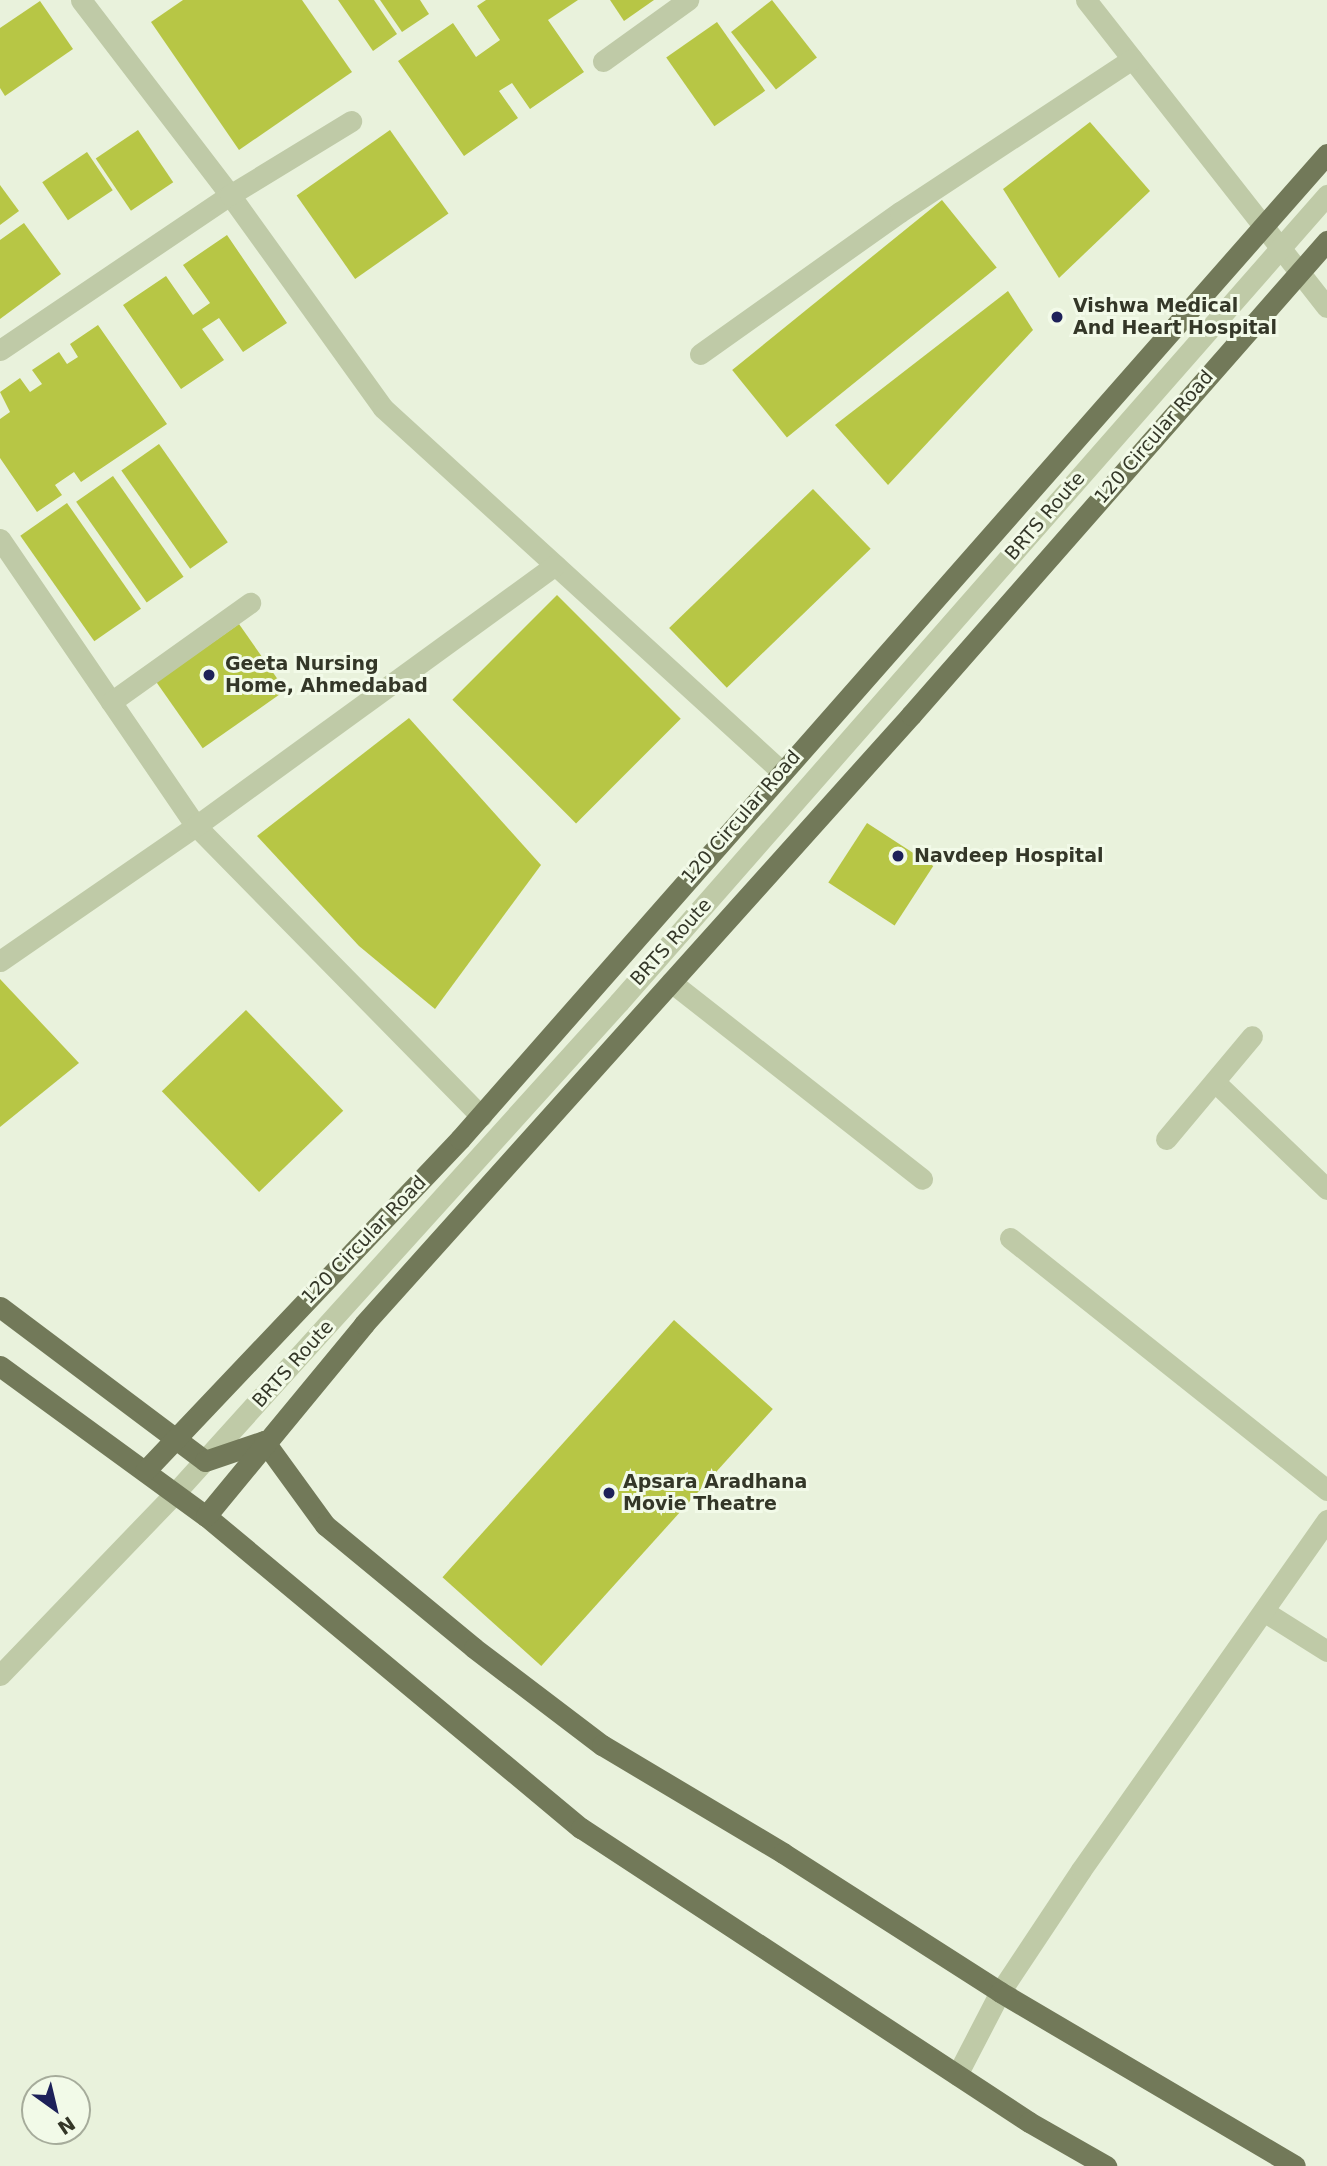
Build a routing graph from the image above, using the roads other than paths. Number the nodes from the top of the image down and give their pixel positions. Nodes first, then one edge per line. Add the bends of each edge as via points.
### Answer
1 (81, 0) edge
2 (688, 0) edge
3 (1086, 0) edge
4 (1132, 60) junction
5 (603, 61) dead end
6 (351, 121) dead end
7 (1327, 155) edge
8 (230, 195) junction
9 (1327, 195) edge
10 (1260, 225) junction
11 (1327, 241) edge
12 (1278, 248) junction
13 (1296, 274) junction
14 (1327, 307) edge
15 (0, 350) edge
16 (700, 354) dead end
17 (0, 539) edge
18 (555, 565) junction
19 (250, 603) dead end
20 (111, 702) junction
21 (781, 771) junction
22 (195, 827) junction
23 (0, 961) edge
24 (671, 982) junction
25 (1252, 1036) dead end
26 (1215, 1082) junction
27 (481, 1116) junction
28 (1166, 1139) dead end
29 (922, 1180) dead end
30 (1327, 1189) edge
31 (1010, 1238) dead end
32 (0, 1307) edge
33 (0, 1366) edge
34 (173, 1438) junction
35 (264, 1441) junction
36 (205, 1461) junction
37 (145, 1471) junction
38 (1327, 1490) edge
39 (175, 1493) junction
40 (206, 1516) junction
41 (1327, 1520) edge
42 (1265, 1612) junction
43 (1327, 1651) edge
44 (0, 1675) edge
45 (1000, 1992) junction
46 (957, 2074) junction
47 (1106, 2166) edge
48 (1295, 2166) edge

1 - 8 street
2 - 5 street
3 - 4 street
4 - 10 street
4 - 16 street via 900,212
6 - 8 street
7 - 10 main road, 120 Circular Road
8 - 15 street
8 - 18 street via 383,408
9 - 12 street, BRTS Route
10 - 12 street
10 - 21 main road, 120 Circular Road
11 - 13 main road, 120 Circular Road
12 - 13 street
12 - 36 street, BRTS Route via 900,685
13 - 14 street
13 - 24 main road, 120 Circular Road
17 - 20 street
18 - 21 street
18 - 22 street
19 - 20 street
20 - 22 street
21 - 27 main road, 120 Circular Road
22 - 23 street
22 - 27 street
24 - 29 street
24 - 35 main road, 120 Circular Road
25 - 26 street
26 - 28 street
26 - 30 street
27 - 34 main road, 120 Circular Road
31 - 38 street
32 - 34 main road
33 - 37 main road
34 - 36 main road
34 - 37 main road, 120 Circular Road
35 - 36 main road
35 - 40 main road, 120 Circular Road
35 - 45 main road via 325,1525 474,1648 602,1745 783,1853
36 - 39 street, BRTS Route
37 - 39 main road
39 - 40 main road
39 - 44 street, BRTS Route
40 - 46 main road via 581,1828
41 - 42 street
42 - 43 street
42 - 45 street
45 - 46 street
45 - 48 main road
46 - 47 main road

